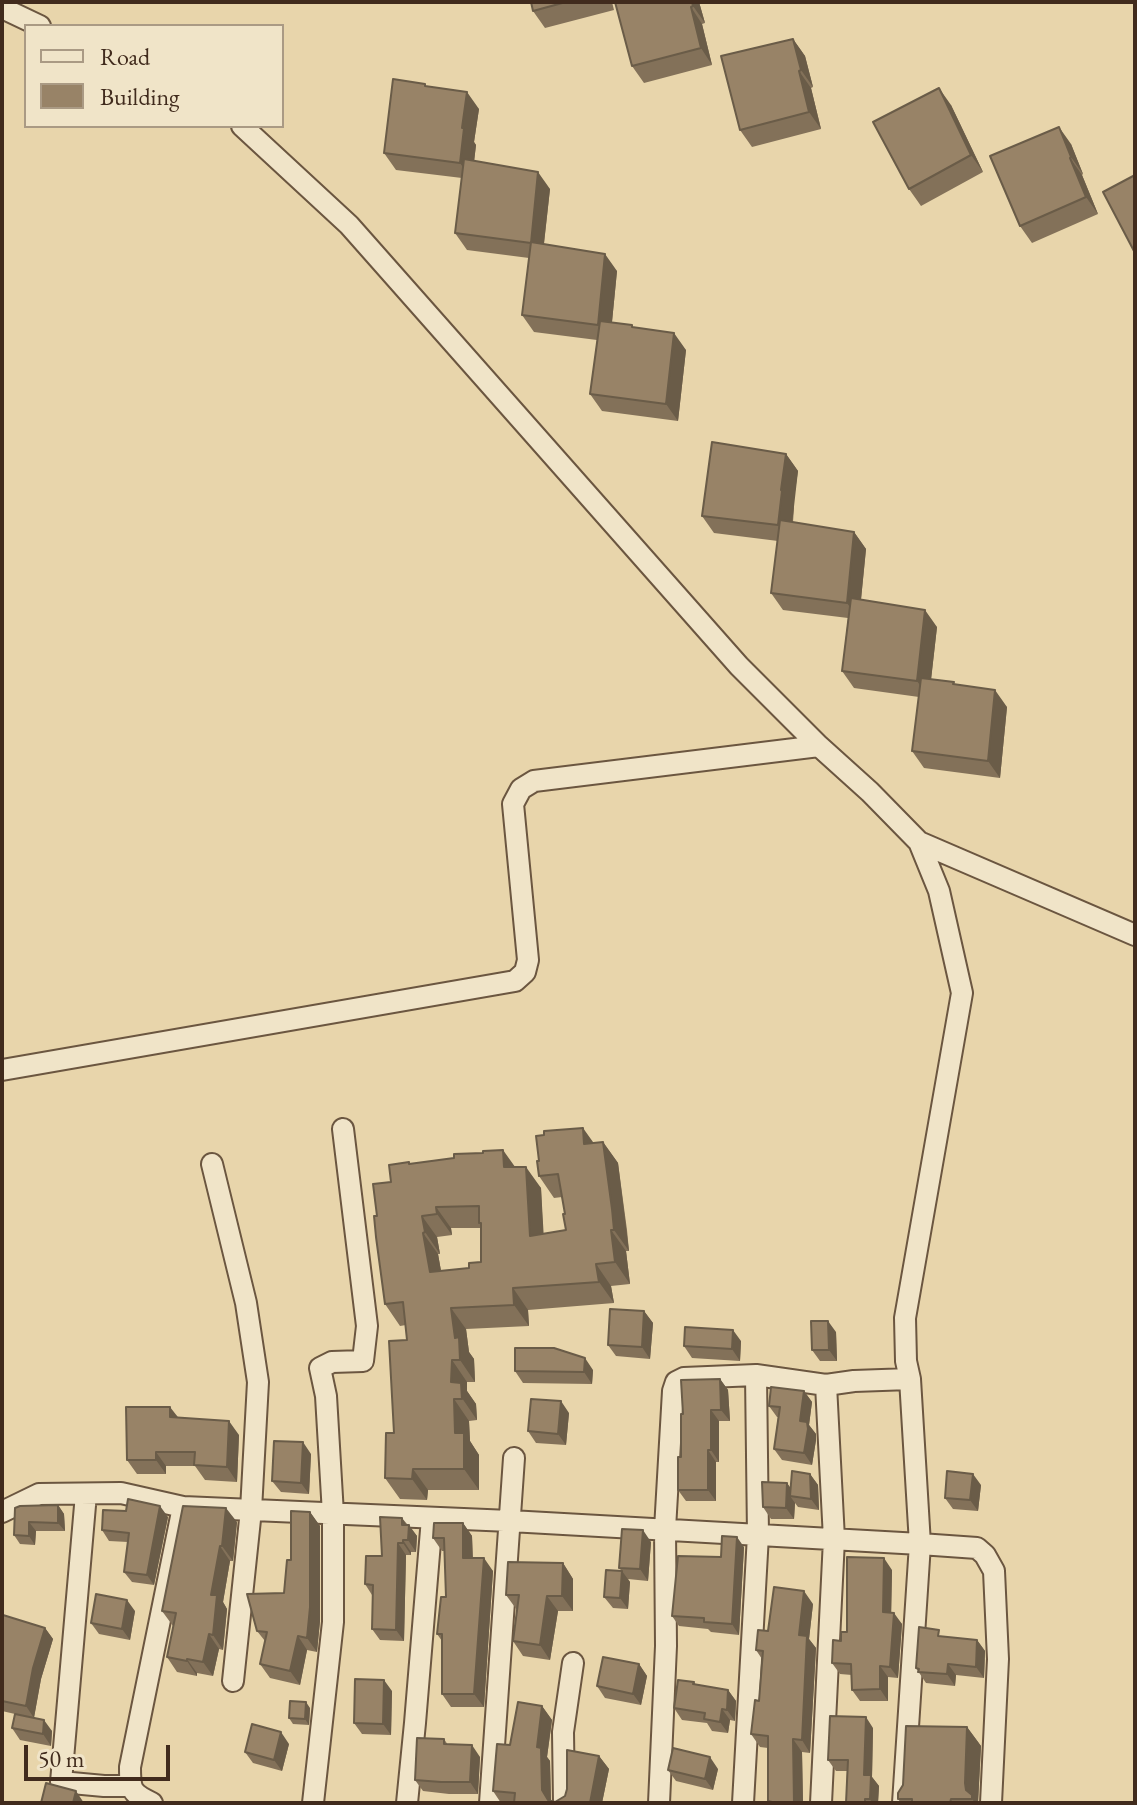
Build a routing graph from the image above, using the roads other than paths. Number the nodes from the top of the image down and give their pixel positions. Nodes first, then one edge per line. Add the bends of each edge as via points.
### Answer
1 (2, 8) edge
2 (36, 24) edge
3 (244, 128) edge
4 (819, 746) junction
5 (919, 842) junction
6 (1135, 935) edge
7 (2, 1070) edge
8 (343, 1129) dead end
9 (212, 1164) dead end
10 (756, 1375) junction
11 (910, 1379) junction
12 (826, 1385) junction
13 (514, 1458) dead end
14 (86, 1494) junction
15 (183, 1507) junction
16 (251, 1510) junction
17 (2, 1512) edge
18 (333, 1514) junction
19 (432, 1518) junction
20 (510, 1521) junction
21 (665, 1529) junction
22 (758, 1535) junction
23 (834, 1539) junction
24 (920, 1544) junction
25 (573, 1663) dead end
26 (233, 1681) dead end
27 (130, 1786) junction
28 (152, 1803) edge
29 (313, 1803) edge
30 (407, 1803) edge
31 (490, 1803) edge
32 (564, 1803) edge
33 (659, 1803) edge
34 (743, 1803) edge
35 (821, 1803) edge
36 (903, 1803) edge
37 (991, 1803) edge

1 - 2 street
3 - 4 street via 349,225 739,666
4 - 5 street
4 - 7 street via 534,781 521,789 513,804 528,960 515,981
5 - 6 street
5 - 11 street via 939,891 962,993 905,1318
8 - 18 street via 367,1326 363,1361 320,1368
9 - 16 street via 246,1303 258,1382
10 - 12 street
10 - 21 street via 676,1382
10 - 22 street
11 - 12 street
11 - 24 street
12 - 23 street
13 - 20 street
14 - 15 street via 121,1493
14 - 17 street via 39,1494
14 - 27 street via 61,1782
15 - 16 street
15 - 27 street
16 - 18 street
16 - 26 street
18 - 19 street
18 - 29 street via 333,1622
19 - 20 street
19 - 30 street
20 - 21 street
20 - 31 street
21 - 22 street
21 - 33 street
22 - 23 street
22 - 34 street
23 - 24 street
23 - 35 street
24 - 36 street
24 - 37 street via 977,1548 994,1571 998,1659
25 - 32 street via 563,1732
27 - 28 street

